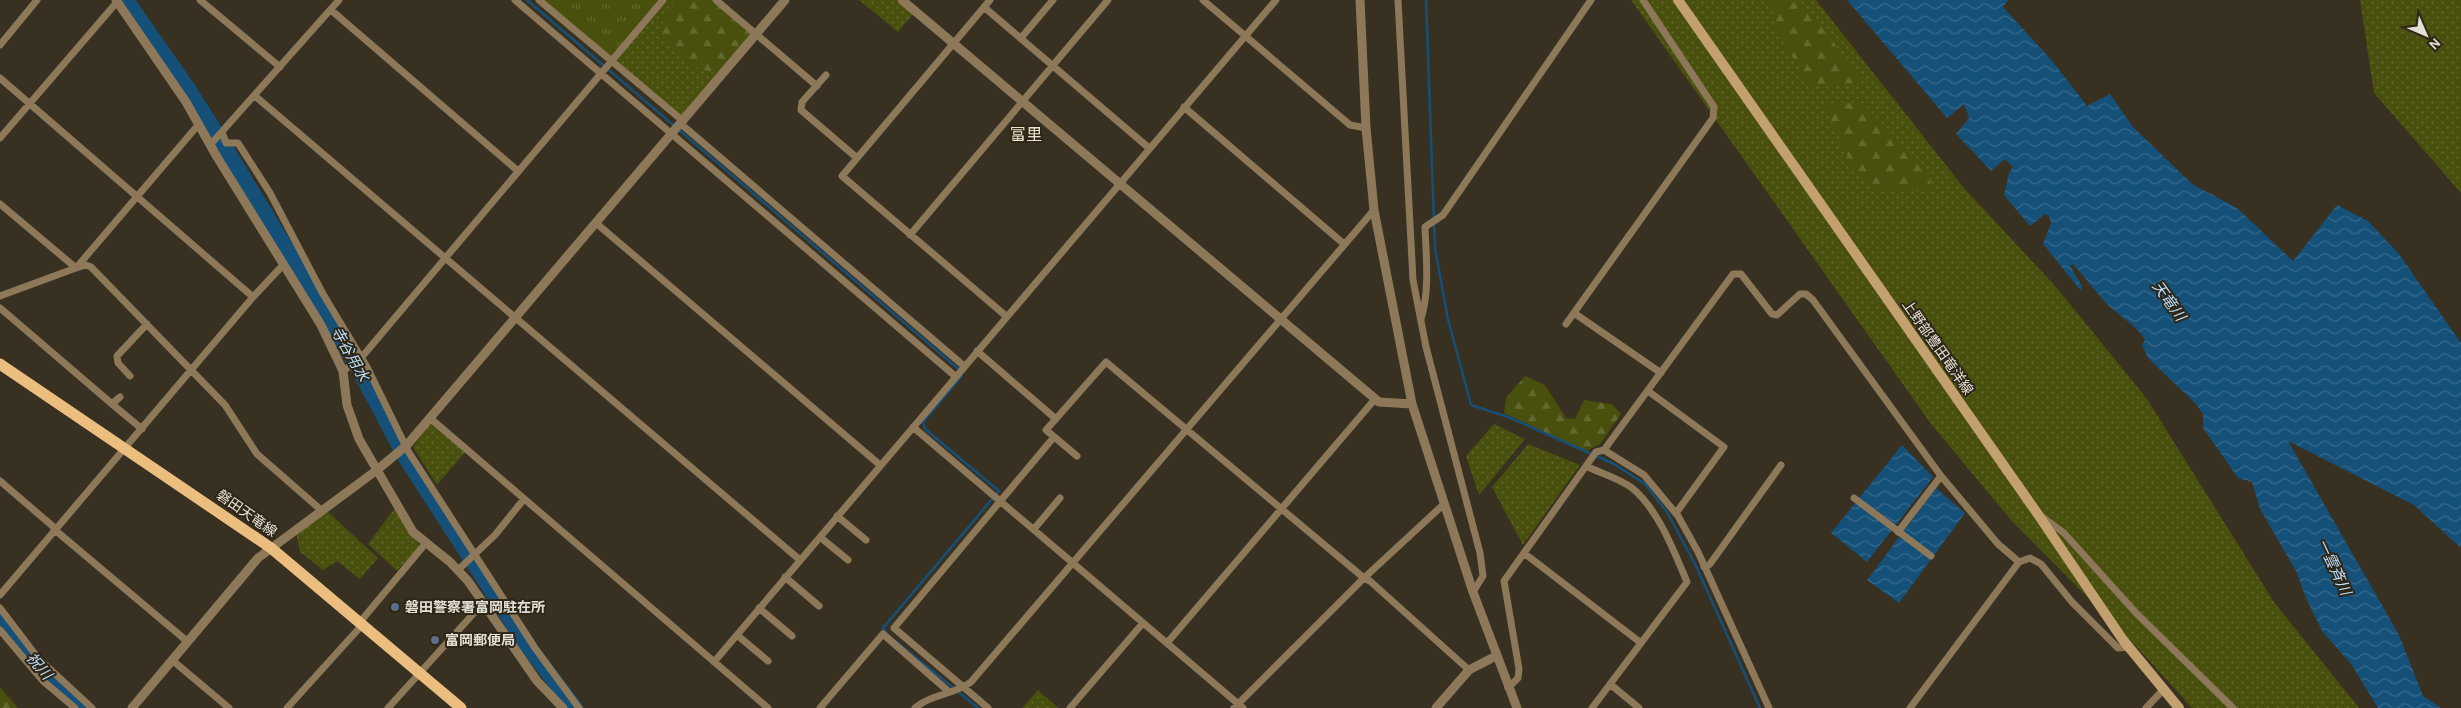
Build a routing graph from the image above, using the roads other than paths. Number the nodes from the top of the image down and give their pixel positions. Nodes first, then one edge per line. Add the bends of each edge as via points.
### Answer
1 (37, 0) edge
2 (200, 0) edge
3 (339, 0) edge
4 (515, 0) edge
5 (539, 0) edge
6 (663, 0) edge
7 (716, 0) edge
8 (785, 0) edge
9 (902, 0) edge
10 (990, 0) edge
11 (1053, 0) edge
12 (1108, 0) edge
13 (1203, 0) edge
14 (1276, 0) edge
15 (1360, 0) edge
16 (1398, 0) edge
17 (1591, 0) edge
18 (1643, 0) edge
19 (1678, 0) edge
20 (116, 1) edge
21 (984, 7) junction
22 (331, 10) junction
23 (756, 35) junction
24 (1245, 36) junction
25 (1021, 38) junction
26 (0, 44) edge
27 (954, 44) junction
28 (610, 63) junction
29 (1053, 64) junction
30 (280, 67) junction
31 (602, 72) junction
32 (826, 75) dead end
33 (0, 78) edge
34 (817, 86) junction
35 (255, 96) junction
36 (1022, 102) junction
37 (30, 103) junction
38 (1184, 107) junction
39 (682, 122) junction
40 (198, 124) junction
41 (1366, 128) junction
42 (222, 132) junction
43 (672, 134) junction
44 (0, 138) edge
45 (210, 145) junction
46 (1149, 148) junction
47 (857, 158) junction
48 (518, 171) junction
49 (1118, 184) junction
50 (138, 195) junction
51 (0, 204) edge
52 (1374, 210) junction
53 (596, 223) junction
54 (910, 235) junction
55 (1344, 244) junction
56 (445, 258) junction
57 (284, 264) junction
58 (76, 268) junction
59 (0, 296) edge
60 (253, 298) junction
61 (0, 308) edge
62 (1574, 312) junction
63 (1006, 316) junction
64 (515, 317) junction
65 (1278, 320) junction
66 (1421, 320) junction
67 (147, 324) junction
68 (1566, 324) dead end
69 (977, 351) junction
70 (357, 361) junction
71 (0, 364) edge
72 (964, 366) junction
73 (192, 371) junction
74 (343, 371) junction
75 (1661, 373) junction
76 (130, 376) dead end
77 (955, 376) junction
78 (1648, 391) junction
79 (120, 397) dead end
80 (1375, 399) junction
81 (112, 404) junction
82 (1412, 404) junction
83 (430, 418) junction
84 (1056, 418) junction
85 (913, 426) junction
86 (142, 429) junction
87 (1188, 430) junction
88 (1054, 436) junction
89 (406, 445) junction
90 (126, 448) junction
91 (1604, 450) junction
92 (1076, 456) dead end
93 (880, 465) junction
94 (1781, 465) dead end
95 (1586, 466) junction
96 (377, 470) junction
97 (1942, 476) junction
98 (0, 481) edge
99 (1060, 498) dead end
100 (1854, 498) dead end
101 (524, 499) junction
102 (1000, 500) junction
103 (1444, 504) junction
104 (1281, 508) junction
105 (320, 510) junction
106 (1676, 513) junction
107 (2037, 513) junction
108 (837, 516) junction
109 (1034, 529) junction
110 (56, 530) junction
111 (1898, 532) junction
112 (820, 536) junction
113 (866, 540) dead end
114 (426, 544) junction
115 (271, 548) junction
116 (476, 553) junction
117 (1524, 553) junction
118 (1931, 556) dead end
119 (800, 560) junction
120 (848, 560) dead end
121 (2019, 562) junction
122 (1074, 563) junction
123 (1704, 567) junction
124 (458, 570) junction
125 (785, 577) junction
126 (1364, 578) junction
127 (1473, 592) junction
128 (0, 595) edge
129 (483, 603) junction
130 (819, 606) dead end
131 (0, 608) edge
132 (759, 608) junction
133 (1143, 622) junction
134 (362, 623) junction
135 (0, 630) edge
136 (737, 634) junction
137 (792, 636) dead end
138 (188, 642) junction
139 (1167, 643) junction
140 (1641, 643) junction
141 (2129, 647) junction
142 (1496, 656) junction
143 (172, 660) junction
144 (768, 661) dead end
145 (714, 662) junction
146 (1469, 670) junction
147 (419, 672) junction
148 (1610, 684) junction
149 (964, 688) junction
150 (1508, 688) junction
151 (2163, 690) junction
152 (948, 691) junction
153 (1238, 707) edge
154 (75, 708) edge
155 (92, 708) edge
156 (132, 708) edge
157 (229, 708) edge
158 (287, 708) edge
159 (388, 708) edge
160 (461, 708) edge
161 (563, 708) edge
162 (578, 708) edge
163 (768, 708) edge
164 (820, 708) edge
165 (915, 708) edge
166 (988, 708) edge
167 (1070, 708) edge
168 (1436, 708) edge
169 (1517, 708) edge
170 (1592, 708) edge
171 (1639, 708) edge
172 (1769, 708) edge
173 (1910, 708) edge
174 (2146, 708) edge
175 (2179, 708) edge
176 (2233, 708) edge

1 - 26 street
2 - 30 street
3 - 22 street
4 - 31 street
5 - 28 street
6 - 28 street
7 - 23 street
8 - 23 street
9 - 27 street
10 - 21 street
11 - 25 street
12 - 29 street
13 - 24 street
14 - 24 street
15 - 41 street
16 - 66 street via 1408,208
17 - 66 street via 1443,214 1425,227 1426,280
18 - 62 street via 1714,107 1713,118
19 - 107 main road, 上野部豊田竜洋線
20 - 37 street
20 - 40 street
21 - 25 street
21 - 27 street
22 - 30 street
22 - 48 street
23 - 34 street
23 - 39 street
24 - 38 street
24 - 41 street via 1350,125
25 - 29 street
27 - 36 street
27 - 47 street
28 - 31 street
28 - 39 street
29 - 36 street
29 - 46 street
30 - 35 street
31 - 43 street
31 - 48 street
32 - 34 street
33 - 37 street
34 - 47 street via 802,102 801,110
35 - 42 street
35 - 56 street
36 - 49 street
36 - 54 street
37 - 44 street
37 - 50 street
38 - 46 street
38 - 55 street
39 - 43 street
39 - 72 street
40 - 45 street
40 - 50 street
41 - 52 street
42 - 45 street
42 - 70 street via 226,143 238,143 270,193
43 - 53 street
43 - 77 street
45 - 57 street
46 - 49 street
47 - 54 street via 842,176
48 - 56 street
49 - 63 street
49 - 65 street
50 - 58 street
50 - 60 street
51 - 58 street
52 - 55 street
52 - 82 street
53 - 64 street
53 - 93 street
54 - 63 street
55 - 65 street
56 - 64 street
56 - 70 street
57 - 60 street
57 - 74 street via 326,334
58 - 59 street
58 - 67 street via 91,267
60 - 73 street
61 - 81 street
62 - 68 street
62 - 75 street
63 - 69 street
64 - 83 street
64 - 119 street
65 - 80 street
65 - 87 street
66 - 127 street via 1480,553 1483,576
67 - 73 street
67 - 76 street via 117,356 118,363
69 - 72 street
69 - 84 street
70 - 74 street
70 - 89 street via 367,367
71 - 90 main road, 磐田天竜線
72 - 77 street
73 - 86 street
73 - 105 street via 225,405 258,454
74 - 96 street via 350,414 359,439
75 - 78 street
75 - 97 street via 1733,274 1740,274 1772,314 1777,315 1800,294 1806,294
77 - 85 street
78 - 91 street
78 - 106 street via 1724,447
79 - 81 street
80 - 82 street via 1378,402
80 - 104 street
81 - 86 street
82 - 103 street
83 - 89 street
83 - 101 street
84 - 87 street via 1106,362
84 - 88 street via 1046,430
85 - 93 street
85 - 102 street
86 - 90 street
87 - 104 street
87 - 122 street
88 - 92 street
88 - 102 street
89 - 96 street
89 - 116 street
90 - 110 street
90 - 115 main road, 磐田天竜線
91 - 95 street via 1596,452
91 - 106 street via 1644,475
93 - 108 street
94 - 123 street via 1710,564
95 - 117 street
95 - 140 street via 1631,487 1644,501 1669,539 1687,582
96 - 105 street
96 - 114 street via 413,532
97 - 111 street
97 - 121 street via 1998,544
98 - 110 street
99 - 109 street
100 - 111 street
101 - 116 street
101 - 145 street
102 - 109 street
102 - 149 street via 894,628
103 - 126 street
103 - 127 street
104 - 126 street
104 - 139 street
105 - 115 street
106 - 123 street
107 - 141 main road, 上野部豊田竜洋線
107 - 176 street via 2064,533 2137,614
108 - 112 street
108 - 113 street
109 - 122 street
110 - 128 street
110 - 138 street
111 - 118 street
112 - 119 street
112 - 120 street
114 - 124 street
114 - 134 street
115 - 134 main road, 磐田天竜線
115 - 138 street via 258,558
116 - 124 street
116 - 162 street via 535,648
117 - 140 street
117 - 150 street via 1504,580 1519,669 1518,678
119 - 125 street
121 - 141 street via 2030,558 2038,560 2072,602 2118,648
121 - 173 street
122 - 133 street
122 - 149 street
123 - 172 street
124 - 129 street
125 - 130 street
125 - 132 street
126 - 146 street
126 - 153 street
127 - 142 street
129 - 147 street
129 - 161 street via 537,681
131 - 155 street via 38,658
132 - 136 street
132 - 137 street
133 - 139 street
133 - 167 street
134 - 147 main road, 磐田天竜線
134 - 158 street
135 - 154 street via 43,681
136 - 144 street
136 - 145 street
138 - 143 street
139 - 153 street
140 - 148 street
141 - 151 main road, 上野部豊田竜洋線
142 - 146 street
142 - 150 street
143 - 156 street
143 - 157 street
145 - 163 street
146 - 168 street
147 - 159 street
147 - 160 main road, 磐田天竜線
148 - 170 street
148 - 171 street
149 - 152 street
149 - 166 street
150 - 169 street
151 - 174 street
151 - 175 main road, 上野部豊田竜洋線
152 - 164 street via 883,634
152 - 165 street

